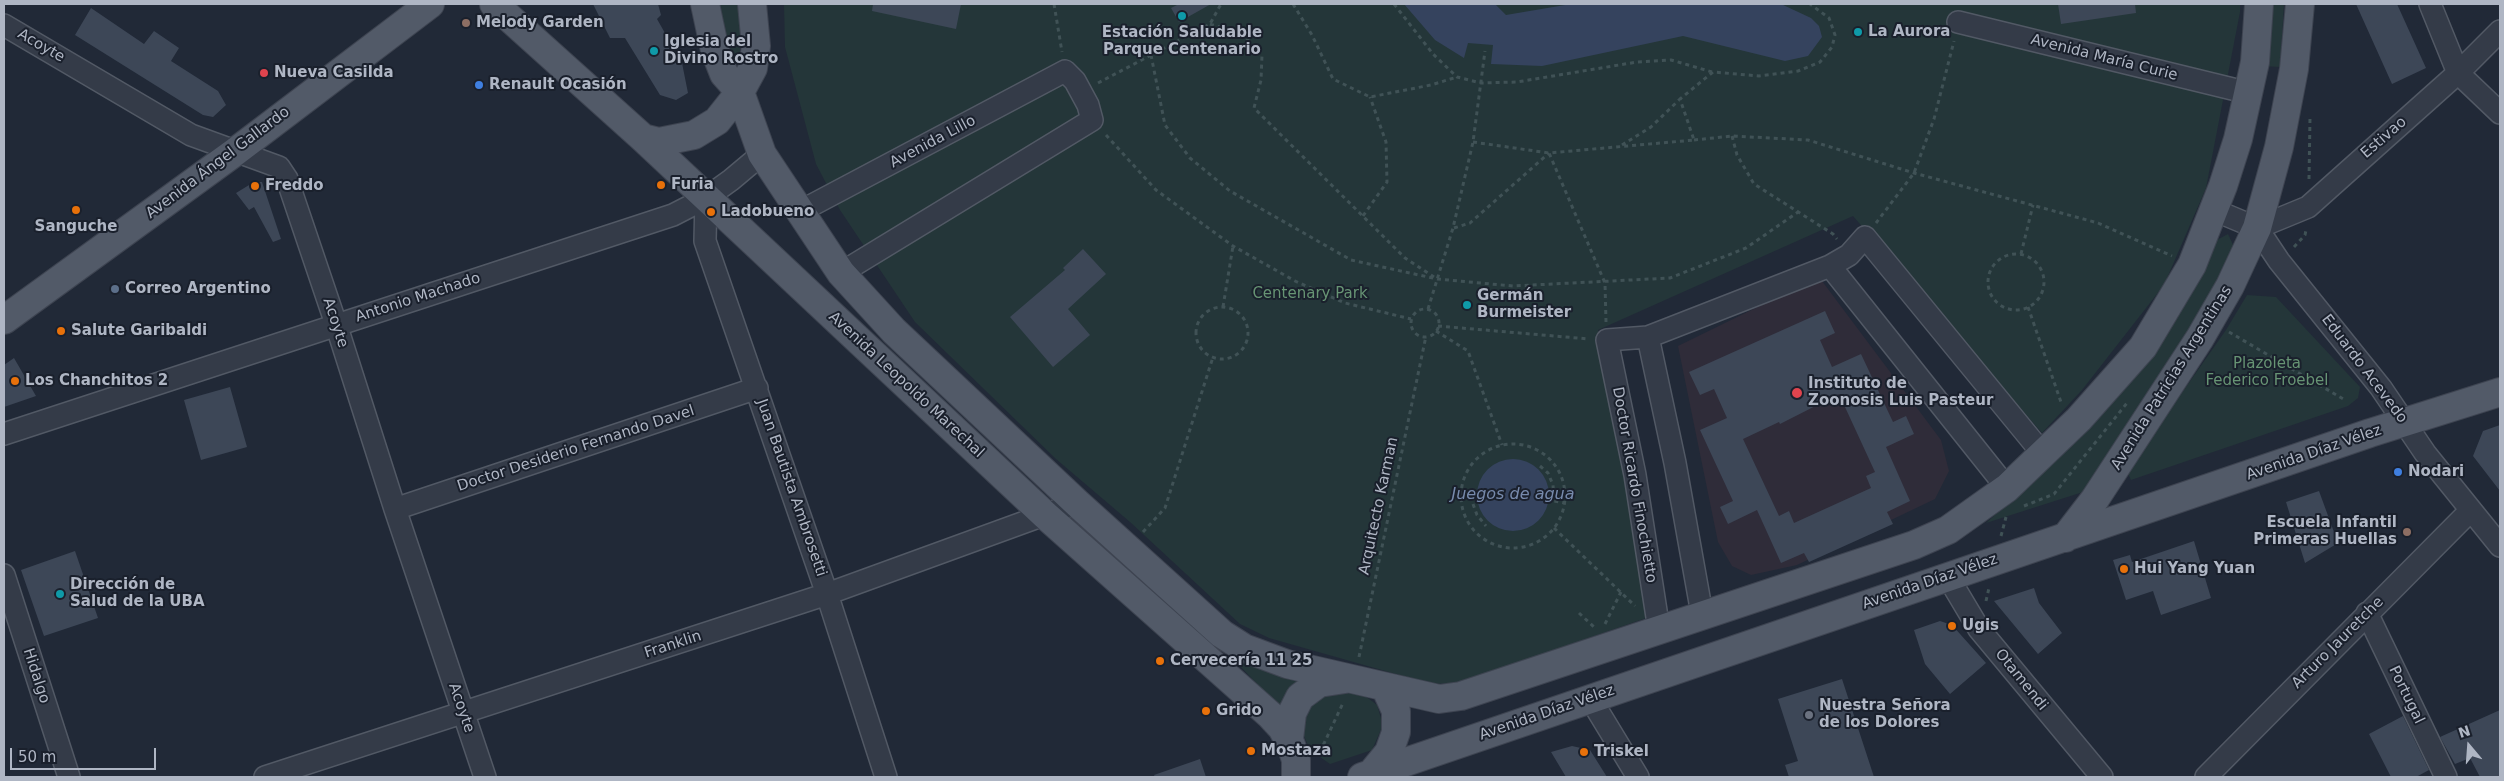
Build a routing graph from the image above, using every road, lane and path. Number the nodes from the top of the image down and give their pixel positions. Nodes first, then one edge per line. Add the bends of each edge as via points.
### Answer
1 (430, 4) edge
2 (494, 4) edge
3 (706, 4) edge
4 (752, 4) edge
5 (1054, 4) edge
6 (1221, 4) edge
7 (1293, 4) edge
8 (1394, 4) edge
9 (1810, 4) edge
10 (2259, 4) edge
11 (2300, 4) edge
12 (2430, 4) edge
13 (1958, 22) joint
14 (4, 24) edge
15 (1210, 24) junction
16 (2500, 31) edge
17 (1485, 51) dead end
18 (1151, 55) junction
19 (1065, 71) junction
20 (1713, 72) junction
21 (2458, 73) junction
22 (1457, 76) junction
23 (1481, 83) junction
24 (1081, 91) junction
25 (740, 92) junction
26 (2249, 93) junction
27 (1370, 97) junction
28 (1680, 99) junction
29 (2310, 110) dead end
30 (2500, 113) edge
31 (1092, 120) junction
32 (1732, 136) junction
33 (643, 138) junction
34 (1694, 140) junction
35 (1473, 142) junction
36 (1620, 146) junction
37 (235, 152) junction
38 (1549, 153) junction
39 (762, 154) junction
40 (1914, 173) junction
41 (706, 198) junction
42 (2033, 205) junction
43 (2308, 206) junction
44 (2214, 210) junction
45 (800, 212) junction
46 (1798, 212) junction
47 (1363, 216) junction
48 (1453, 228) junction
49 (2257, 228) junction
50 (1865, 238) junction
51 (1233, 246) junction
52 (2021, 254) junction
53 (1850, 255) junction
54 (2192, 265) junction
55 (1830, 266) junction
56 (842, 273) junction
57 (1437, 279) junction
58 (1605, 283) junction
59 (1223, 307) junction
60 (2028, 307) junction
61 (1428, 309) junction
62 (1411, 319) junction
63 (4, 320) edge
64 (2210, 321) junction
65 (336, 324) junction
66 (1438, 326) junction
67 (1436, 331) junction
68 (1426, 336) junction
69 (1648, 337) junction
70 (1607, 340) junction
71 (1213, 357) junction
72 (757, 388) junction
73 (2500, 392) edge
74 (2345, 400) dead end
75 (2079, 420) junction
76 (2404, 422) junction
77 (4, 434) edge
78 (1502, 445) junction
79 (2043, 454) junction
80 (1540, 466) dead end
81 (2007, 488) junction
82 (1461, 492) junction
83 (1077, 503) junction
84 (1565, 503) junction
85 (395, 509) junction
86 (2472, 510) junction
87 (1045, 515) junction
88 (1967, 517) junction
89 (1486, 526) dead end
90 (1554, 528) junction
91 (2065, 538) junction
92 (2500, 546) edge
93 (1127, 549) junction
94 (4, 575) edge
95 (1948, 577) junction
96 (1621, 592) junction
97 (827, 594) junction
98 (2367, 613) junction
99 (1702, 614) junction
100 (1605, 625) dead end
101 (1660, 630) junction
102 (1540, 670) junction
103 (1354, 680) junction
104 (1386, 689) junction
105 (1590, 698) junction
106 (463, 714) junction
107 (1289, 739) junction
108 (1320, 752) dead end
109 (1366, 776) edge
110 (69, 777) edge
111 (266, 777) edge
112 (485, 777) edge
113 (886, 777) edge
114 (1296, 777) edge
115 (1638, 777) edge
116 (2102, 777) edge
117 (2206, 777) edge
118 (2446, 777) edge

1 - 37 main road, Avenida Ángel Gallardo
2 - 33 main road, Avenida Leopoldo Marechal
3 - 25 main road via 715,50 724,74
4 - 25 main road via 756,46 752,68
5 - 19 path
6 - 15 path
7 - 27 path via 1333,79
8 - 22 path via 1433,54
9 - 20 path via 1829,18 1834,35 1832,47 1820,62 1798,71 1759,76
10 - 26 main road via 2255,62
11 - 49 main road, Avenida Patricias Argentinas via 2288,104
12 - 21 street
13 - 26 street, Avenida María Curie
13 - 40 path via 1934,120
14 - 37 street, Acoyte via 191,135
15 - 18 path
15 - 47 path via 1243,35 1262,55 1261,80 1254,108
16 - 21 street, Estivao
17 - 23 path
18 - 24 path
18 - 57 path via 1165,125 1190,158 1230,191 1351,260
19 - 24 street
19 - 45 street, Avenida Lillo
20 - 23 path via 1671,60 1637,62 1517,82
20 - 28 path
21 - 30 street
21 - 43 street, Estivao
22 - 23 path
22 - 27 path via 1431,85
23 - 35 path
24 - 31 street
25 - 33 main road via 717,121 694,135 659,142
25 - 39 main road
26 - 44 main road via 2238,139
27 - 47 path via 1386,142 1387,182
28 - 34 path
28 - 36 path via 1651,127
29 - 43 path
31 - 51 path via 1156,190
31 - 56 street
32 - 34 path
32 - 40 path via 1808,140
32 - 46 path via 1737,155 1754,184
33 - 41 main road, Avenida Leopoldo Marechal
34 - 36 path
35 - 38 path
35 - 48 path
36 - 38 path
37 - 63 main road, Avenida Ángel Gallardo
37 - 65 street, Acoyte via 274,163 287,179
38 - 48 path via 1470,223
38 - 58 path
39 - 41 street, Antonio Machado
39 - 45 main road, Avenida Leopoldo Marechal
40 - 42 path
40 - 50 path
41 - 65 street, Antonio Machado via 673,215
41 - 72 street, Juan Bautista Ambrosetti via 705,241
41 - 87 main road, Avenida Leopoldo Marechal
42 - 52 path
42 - 54 path via 2098,223
43 - 49 street, Estivao
44 - 49 street
44 - 54 main road
45 - 56 main road, Avenida Leopoldo Marechal
46 - 53 path via 1833,234
46 - 58 path via 1746,248 1670,278
47 - 57 path via 1405,258
48 - 57 path
49 - 64 main road, Avenida Patricias Argentinas
49 - 76 street, Eduardo Acevedo
50 - 53 street
50 - 79 street
51 - 59 path
51 - 62 path via 1295,281 1345,303
52 - 60 path via 2036,262 2044,278 2041,295
52 - 60 path via 2003,256 1996,261 1988,277 1988,286 1990,294 2002,306 2010,309
53 - 55 street
54 - 75 main road via 2143,347
55 - 69 street
55 - 81 street
56 - 83 main road, Avenida Leopoldo Marechal via 894,331
57 - 58 path via 1513,286
57 - 61 path
58 - 70 path
59 - 71 path via 1206,313 1197,328 1200,345
59 - 71 path via 1240,314 1245,321 1248,338 1238,353 1222,359
60 - 75 path via 2064,410
61 - 62 path via 1418,311
61 - 66 path via 1437,316
62 - 68 path via 1412,330
64 - 74 path
64 - 91 main road, Avenida Patricias Argentinas via 2104,485
65 - 77 street, Antonio Machado
65 - 85 street, Acoyte
66 - 67 path
66 - 70 path
67 - 68 path
67 - 78 path via 1468,351
68 - 103 path, Arquitecto Karman
69 - 70 street
69 - 99 street
70 - 101 street, Doctor Ricardo Finochietto via 1635,475
71 - 93 path via 1166,508
72 - 85 street, Doctor Desiderio Fernando Davel
72 - 97 street, Juan Bautista Ambrosetti
73 - 76 main road, Avenida Díaz Vélez
75 - 79 main road
76 - 86 street, Eduardo Acevedo
76 - 91 main road, Avenida Díaz Vélez
78 - 82 path via 1479,456 1468,469
78 - 84 path via 1529,446 1545,454 1557,466 1564,483
79 - 81 main road
80 - 84 path via 1548,473 1553,485 1554,501
81 - 88 main road
82 - 89 path via 1473,492 1475,510
82 - 90 path via 1465,518 1488,542 1504,548 1522,548 1538,542
83 - 87 street, Franklin
83 - 93 main road, Avenida Leopoldo Marechal
84 - 90 path
85 - 106 street, Acoyte
86 - 92 street, Eduardo Acevedo
86 - 98 street, Arturo Jauretche
87 - 97 street, Franklin
87 - 107 main road, Avenida Leopoldo Marechal via 1256,702
88 - 95 main road via 1951,533 1945,547 1943,562
88 - 99 main road via 1935,537 1914,545
90 - 96 path
91 - 95 main road, Avenida Díaz Vélez
93 - 103 main road, Avenida Leopoldo Marechal via 1212,627 1244,648 1287,664
94 - 110 street, Hidalgo
95 - 105 main road, Avenida Díaz Vélez
95 - 116 street, Otamendi via 1979,629
96 - 100 path
96 - 101 path
97 - 106 street, Franklin
97 - 113 street, Juan Bautista Ambrosetti
98 - 117 street, Arturo Jauretche
98 - 118 street, Portugal
99 - 101 main road
101 - 102 main road
102 - 104 main road via 1448,699
102 - 105 main road
103 - 104 main road, Avenida Leopoldo Marechal
103 - 107 main road via 1326,681 1308,690 1294,708
103 - 108 path, Arquitecto Karman
104 - 109 main road via 1397,716 1395,738 1386,757
105 - 109 main road, Avenida Díaz Vélez
105 - 115 street
106 - 111 street, Franklin
106 - 112 street, Acoyte
107 - 114 main road, Avenida Leopoldo Marechal via 1296,760

